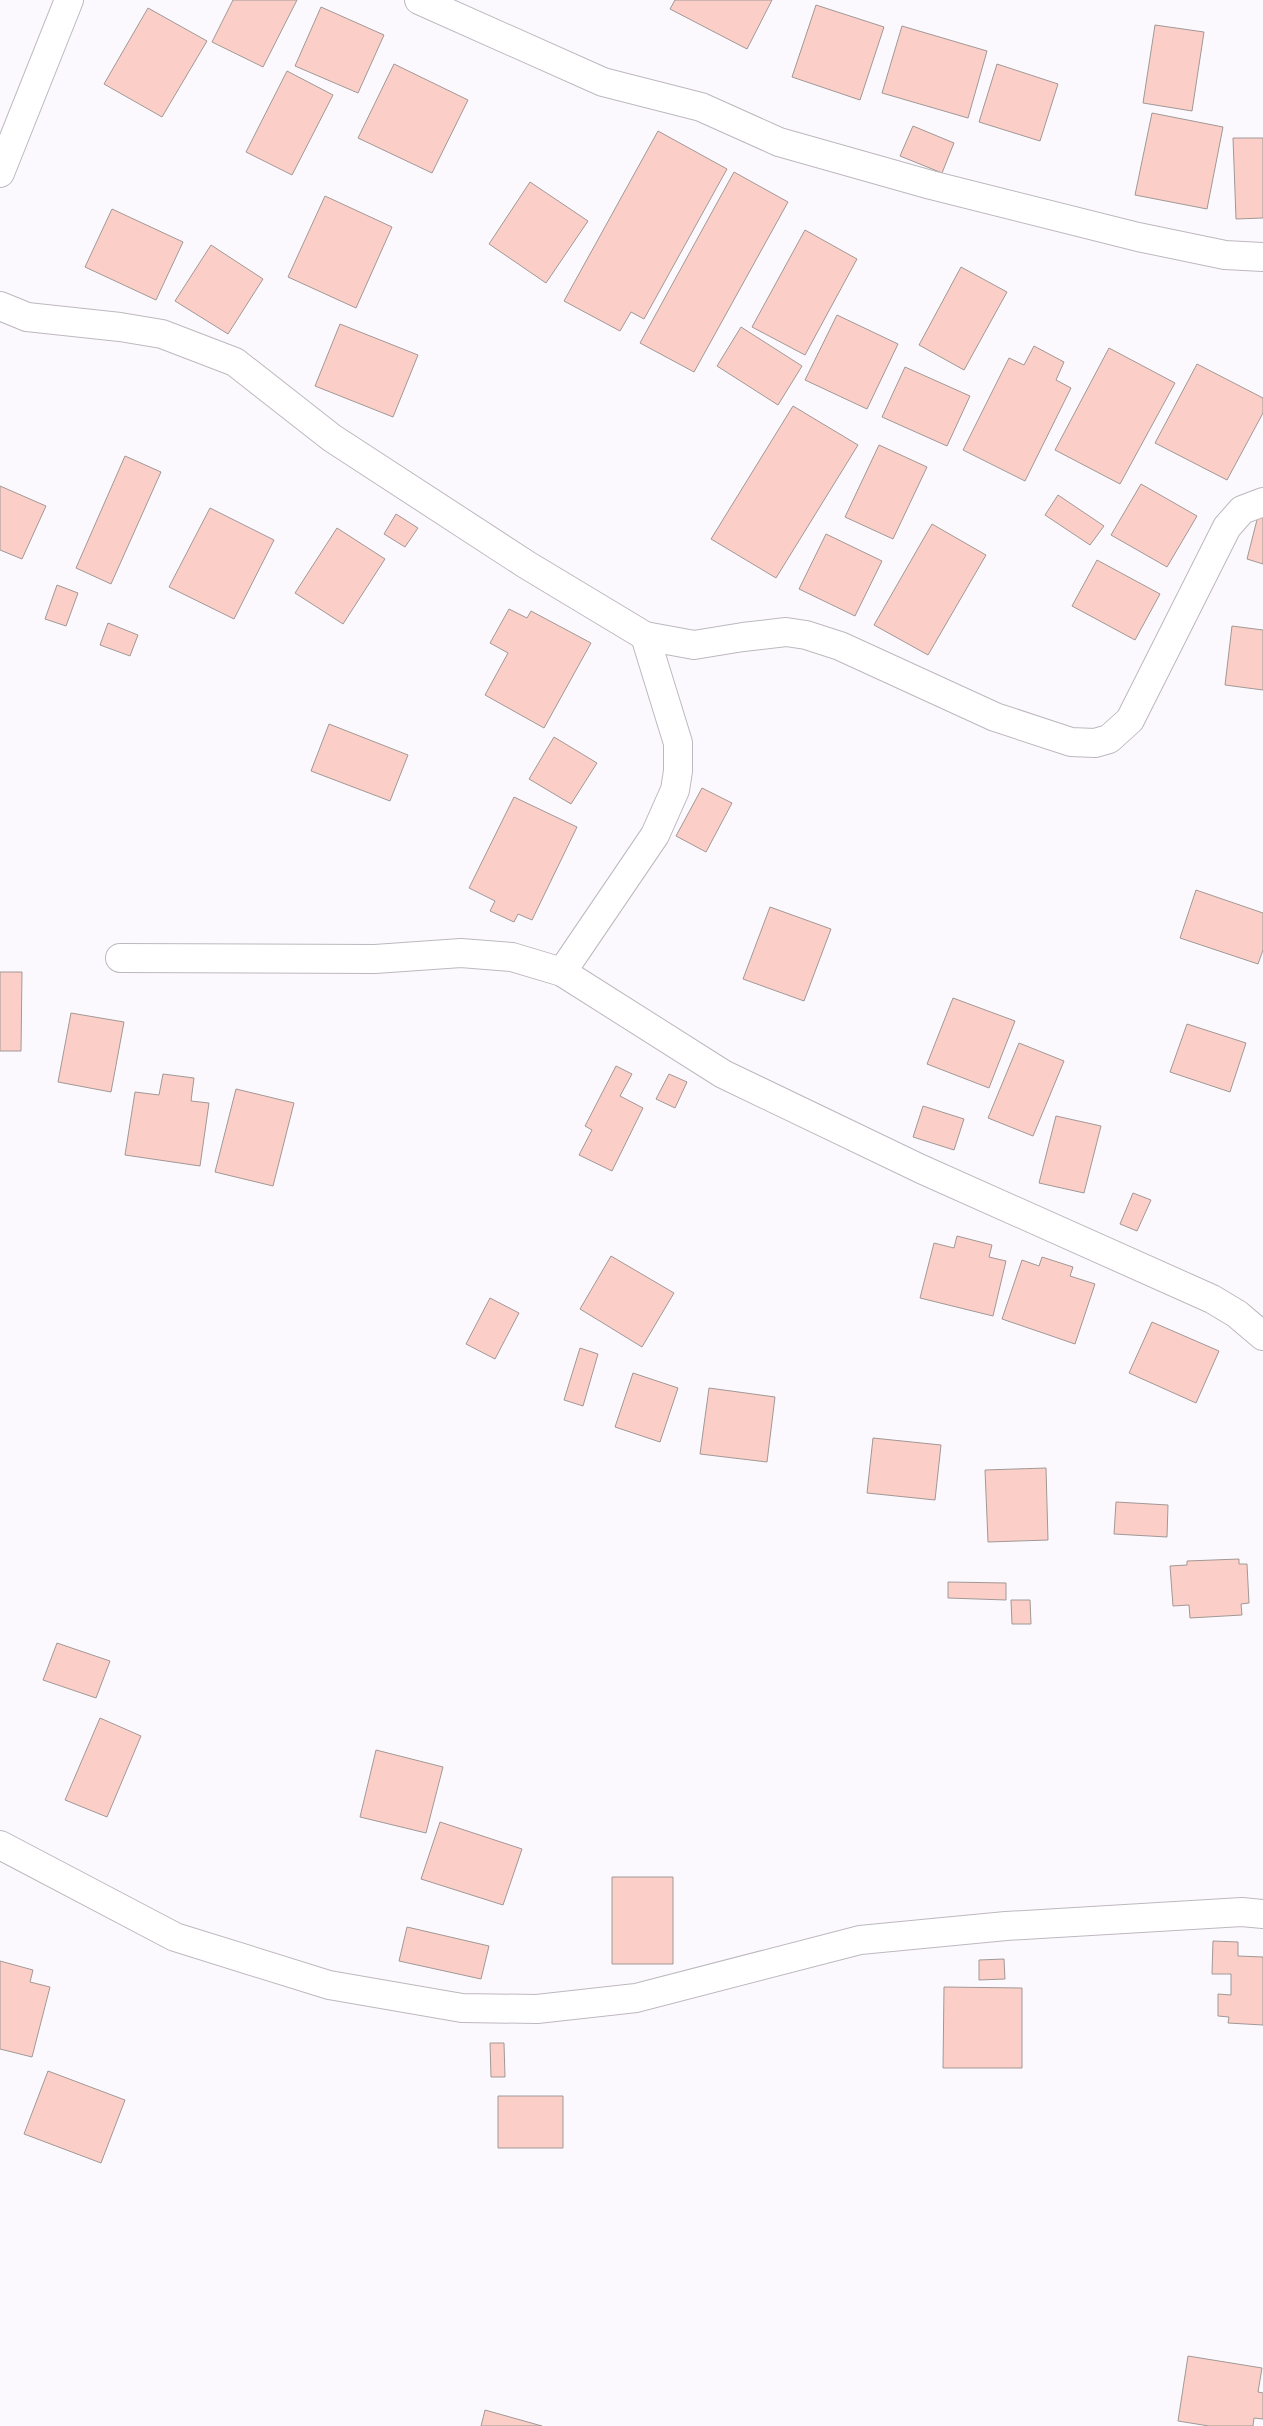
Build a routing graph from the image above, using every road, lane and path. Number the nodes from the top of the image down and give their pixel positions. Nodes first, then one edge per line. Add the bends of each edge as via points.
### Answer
1 (69, 0) edge
2 (419, 0) edge
3 (0, 172) edge
4 (1263, 257) edge
5 (0, 306) edge
6 (1263, 502) edge
7 (645, 636) junction
8 (120, 958) dead end
9 (562, 972) junction
10 (1263, 1336) edge
11 (0, 1845) edge
12 (1263, 1914) edge

1 - 3 street
2 - 4 street via 603,82 701,107 779,142 931,185 1138,237 1225,255
5 - 7 street via 27,318 162,334 235,362 332,438 527,565
6 - 7 street via 1242,510 1227,527 1130,720 1109,739 1095,743 1071,742 995,717 840,646 806,635 786,632 694,645
7 - 9 street via 678,743 675,790 655,835
8 - 9 street via 375,960 461,953 512,957
9 - 10 street via 723,1074 921,1169 1212,1299 1237,1314
11 - 12 street via 175,1937 329,1985 462,2008 537,2009 636,1998 860,1940 1089,1921 1242,1912

